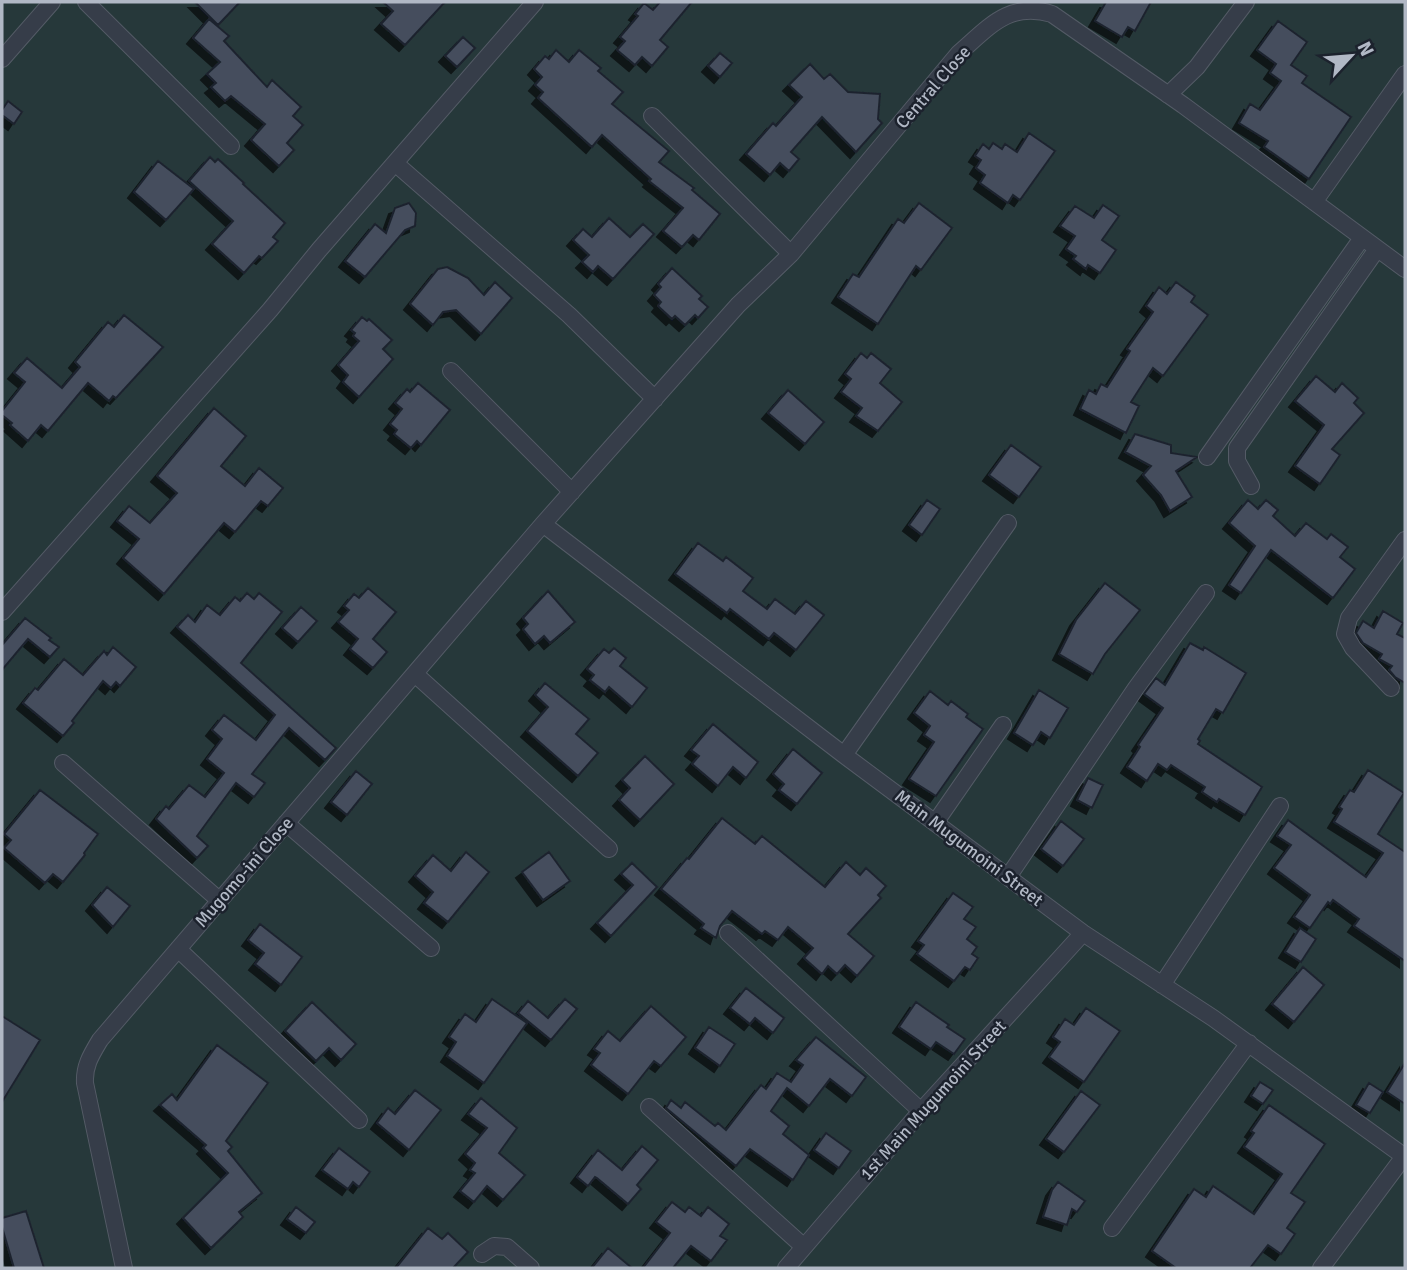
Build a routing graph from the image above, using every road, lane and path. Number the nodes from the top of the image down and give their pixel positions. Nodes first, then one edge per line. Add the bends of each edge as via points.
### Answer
1 (52, 2) edge
2 (86, 2) edge
3 (535, 2) edge
4 (1246, 2) edge
5 (2, 59) edge
6 (1405, 74) edge
7 (1168, 95) junction
8 (652, 116) dead end
9 (231, 146) dead end
10 (395, 163) junction
11 (1314, 202) junction
12 (1362, 238) junction
13 (1377, 248) junction
14 (791, 254) junction
15 (1405, 269) edge
16 (451, 371) dead end
17 (654, 399) junction
18 (1207, 457) dead end
19 (1251, 486) dead end
20 (572, 492) junction
21 (1008, 523) dead end
22 (543, 524) junction
23 (1405, 540) edge
24 (1206, 593) dead end
25 (2, 612) edge
26 (415, 674) junction
27 (1391, 688) dead end
28 (1003, 725) dead end
29 (844, 755) junction
30 (63, 763) dead end
31 (1280, 806) dead end
32 (286, 823) junction
33 (934, 823) junction
34 (609, 849) dead end
35 (1008, 877) junction
36 (219, 900) junction
37 (728, 933) dead end
38 (1083, 933) junction
39 (431, 948) dead end
40 (178, 949) junction
41 (1162, 985) junction
42 (1249, 1043) junction
43 (649, 1107) dead end
44 (921, 1111) junction
45 (359, 1120) dead end
46 (1405, 1156) edge
47 (1112, 1228) dead end
48 (804, 1247) junction
49 (482, 1254) dead end
50 (124, 1268) edge
51 (531, 1268) edge
52 (786, 1268) edge
53 (1321, 1268) edge

1 - 5 street
2 - 9 street
3 - 10 street
4 - 7 street via 1197,67
6 - 11 street
7 - 11 street, Central Close
7 - 14 street, Central Close via 1052,14 1027,10 1006,15 959,53
8 - 14 street
10 - 17 street via 569,315
10 - 25 street
11 - 12 street, Central Close
12 - 13 street, Central Close
12 - 18 street
13 - 15 street, Central Close
13 - 19 street via 1237,448 1237,461
14 - 17 street, Central Close
16 - 20 street
17 - 20 street, Central Close
20 - 22 street, Central Close
21 - 29 street
22 - 26 street, Mugomo-ini Close
22 - 29 street, Main Mugumoini Street
23 - 27 street via 1349,618 1345,634
24 - 35 street
26 - 32 street, Mugomo-ini Close
26 - 34 street
28 - 33 street
29 - 33 street, Main Mugumoini Street
30 - 36 street
31 - 41 street
32 - 36 street, Mugomo-ini Close
32 - 39 street
33 - 35 street, Main Mugumoini Street
35 - 38 street, Main Mugumoini Street
36 - 40 street, Mugomo-ini Close
37 - 44 street
38 - 41 street, Main Mugumoini Street
38 - 44 street, 1st Main Mugumoini Street
40 - 45 street
40 - 50 street, Mugomo-ini Close via 111,1026 85,1071
41 - 42 street, Main Mugumoini Street
42 - 46 street, Main Mugumoini Street
42 - 47 street
43 - 48 street
44 - 48 street, 1st Main Mugumoini Street
46 - 53 street
48 - 52 street, 1st Main Mugumoini Street
49 - 51 street via 494,1246 508,1247

